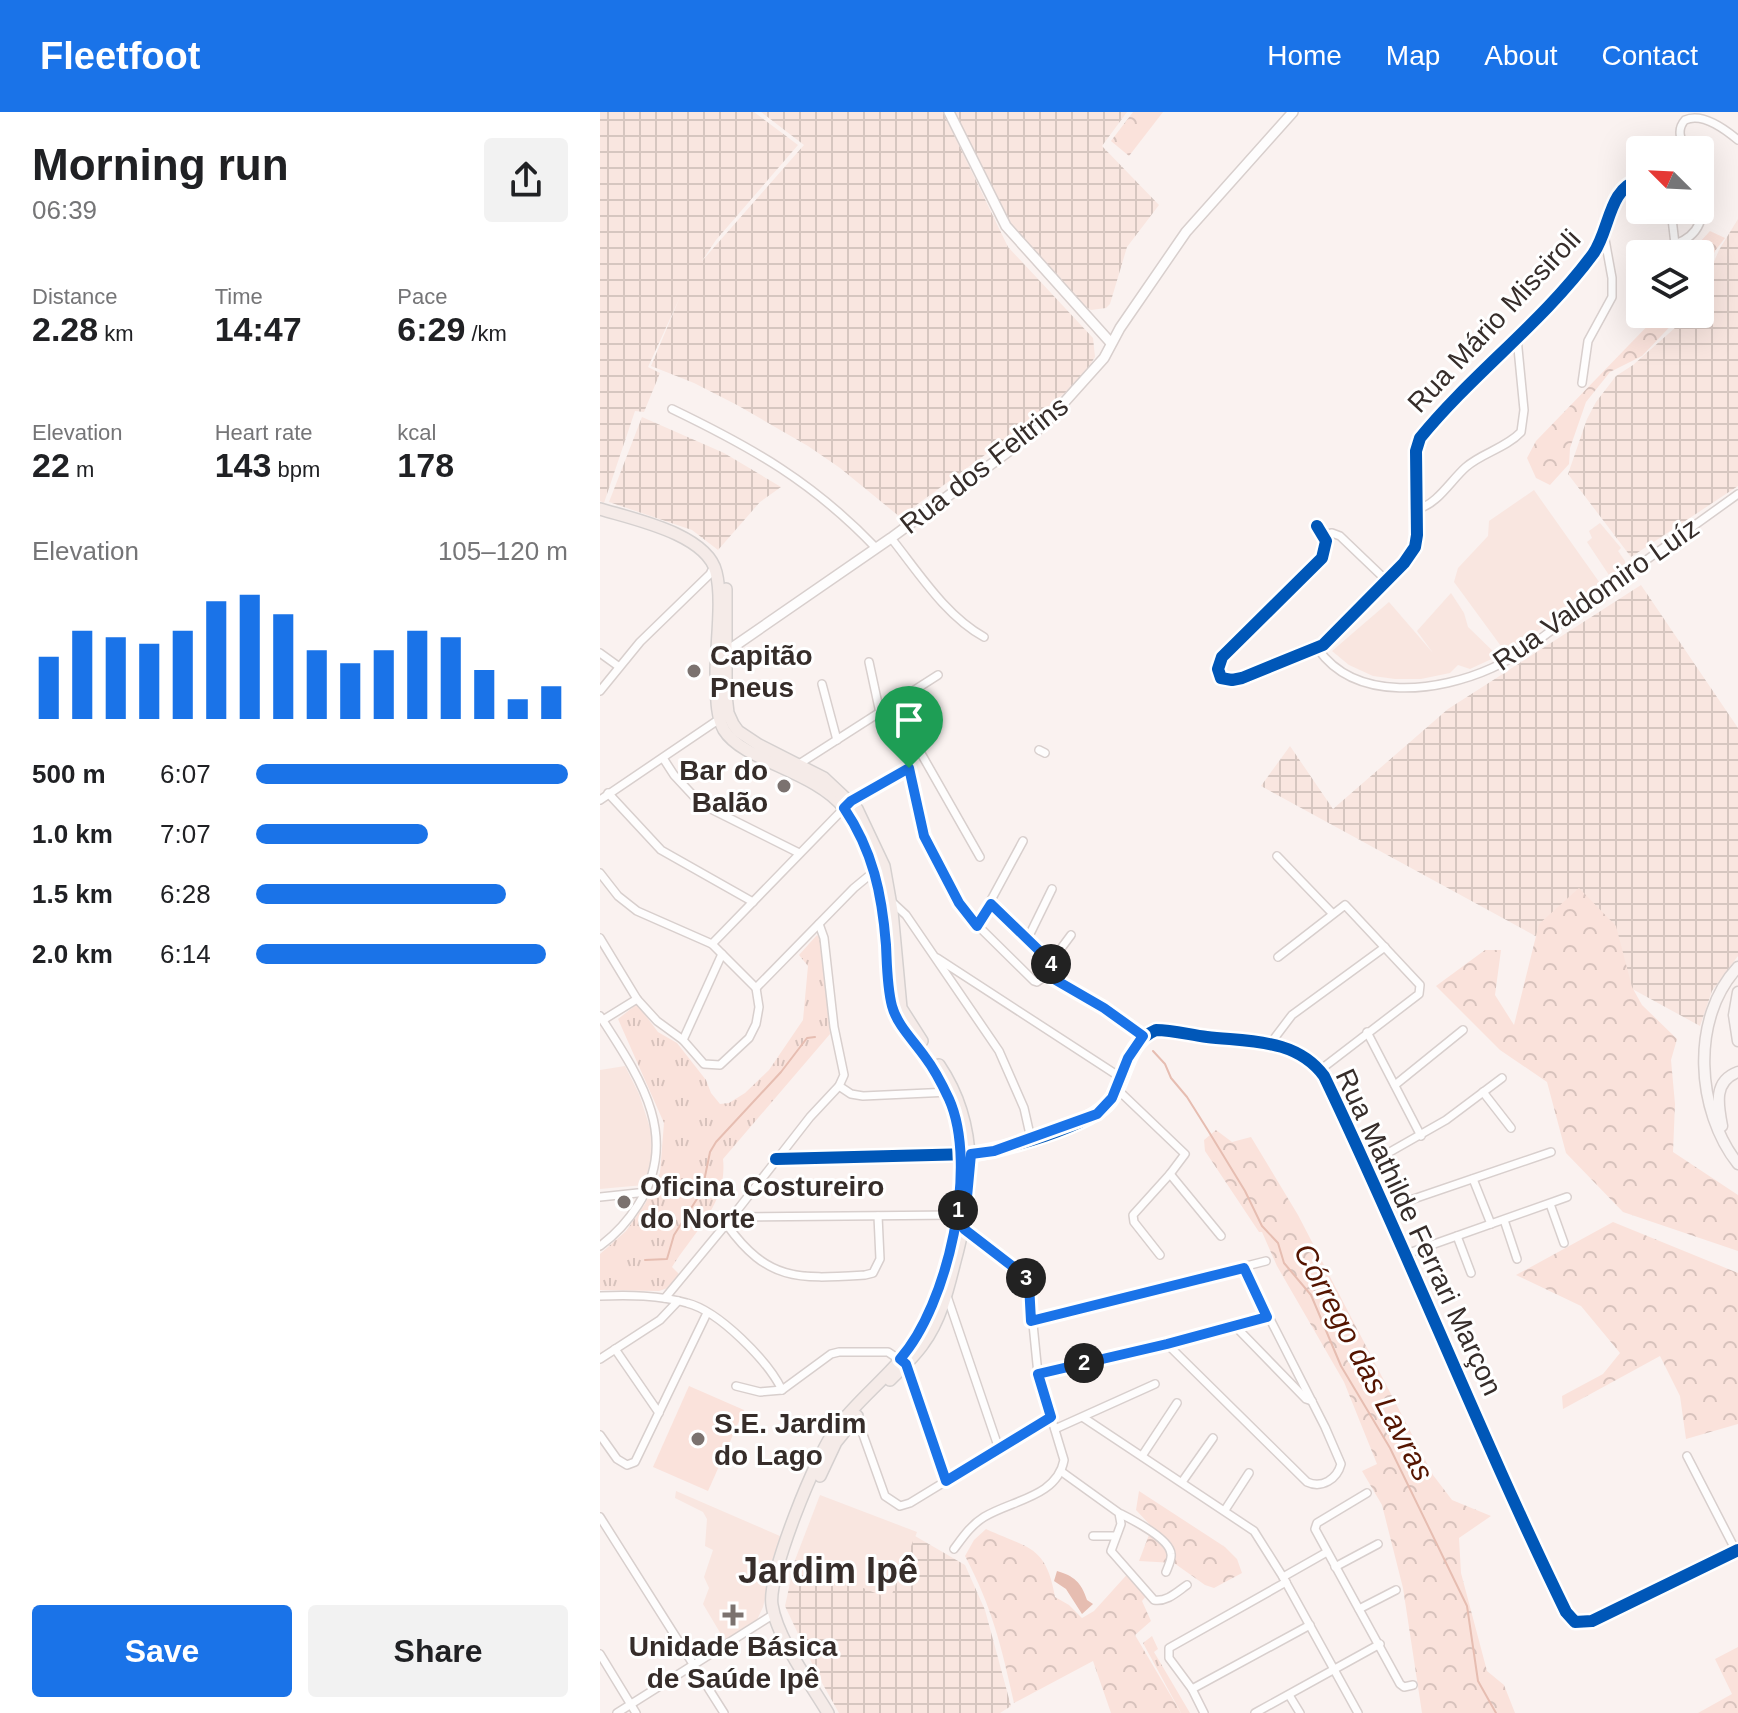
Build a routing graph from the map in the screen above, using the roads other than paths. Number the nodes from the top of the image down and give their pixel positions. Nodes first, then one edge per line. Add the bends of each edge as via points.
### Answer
1 (949, 112) edge
2 (1293, 112) edge
3 (1681, 136) edge
4 (1738, 140) edge
5 (1626, 186) edge
6 (1699, 224) edge
7 (1604, 234) junction
8 (1683, 240) edge
9 (1594, 254) junction
10 (1610, 264) junction
11 (1517, 338) junction
12 (1111, 343) junction
13 (1507, 349) junction
14 (1519, 361) junction
15 (1582, 383) dead end
16 (672, 409) dead end
17 (1738, 494) edge
18 (600, 507) edge
19 (1417, 509) junction
20 (1317, 526) dead end
21 (1323, 535) junction
22 (891, 538) junction
23 (876, 548) junction
24 (714, 571) junction
25 (1387, 581) junction
26 (984, 637) dead end
27 (1318, 649) junction
28 (600, 653) edge
29 (721, 654) junction
30 (869, 662) dead end
31 (618, 666) junction
32 (938, 675) dead end
33 (822, 684) dead end
34 (600, 691) edge
35 (893, 704) junction
36 (880, 713) junction
37 (724, 716) junction
38 (909, 732) junction
39 (837, 740) junction
40 (663, 758) junction
41 (795, 767) junction
42 (909, 768) junction
43 (608, 793) junction
44 (600, 800) edge
45 (848, 804) junction
46 (1023, 841) dead end
47 (799, 853) junction
48 (1277, 856) dead end
49 (980, 857) dead end
50 (880, 868) junction
51 (600, 873) edge
52 (1052, 889) dead end
53 (886, 901) junction
54 (753, 902) junction
55 (991, 904) junction
56 (1332, 913) junction
57 (819, 924) junction
58 (977, 926) junction
59 (1071, 935) dead end
60 (600, 938) edge
61 (1028, 938) junction
62 (712, 944) junction
63 (1385, 947) junction
64 (722, 954) junction
65 (936, 956) junction
66 (1278, 957) dead end
67 (1051, 962) junction
68 (1738, 967) edge
69 (964, 975) junction
70 (1047, 975) junction
71 (954, 984) junction
72 (756, 988) junction
73 (1738, 992) edge
74 (637, 999) junction
75 (601, 1018) edge
76 (1463, 1030) dead end
77 (1367, 1032) junction
78 (1143, 1036) junction
79 (683, 1040) junction
80 (1738, 1041) edge
81 (1270, 1044) junction
82 (1320, 1070) junction
83 (1737, 1072) edge
84 (1120, 1077) junction
85 (1502, 1078) dead end
86 (1395, 1085) junction
87 (839, 1086) junction
88 (1117, 1089) junction
89 (950, 1092) junction
90 (1483, 1092) junction
91 (1511, 1128) dead end
92 (1421, 1136) junction
93 (1031, 1139) junction
94 (1726, 1144) junction
95 (1551, 1152) dead end
96 (966, 1154) junction
97 (776, 1159) junction
98 (1738, 1164) edge
99 (1367, 1165) junction
100 (1170, 1174) junction
101 (1473, 1179) junction
102 (647, 1192) junction
103 (600, 1197) edge
104 (1567, 1197) dead end
105 (1550, 1204) junction
106 (1387, 1208) junction
107 (878, 1216) junction
108 (732, 1217) junction
109 (1504, 1220) junction
110 (961, 1221) junction
111 (1491, 1224) junction
112 (727, 1225) junction
113 (720, 1232) junction
114 (1221, 1236) dead end
115 (1457, 1236) junction
116 (738, 1242) junction
117 (1564, 1243) dead end
118 (600, 1246) edge
119 (1406, 1254) junction
120 (1160, 1255) dead end
121 (1517, 1259) dead end
122 (1266, 1261) dead end
123 (1244, 1268) junction
124 (1471, 1273) dead end
125 (942, 1291) junction
126 (600, 1296) edge
127 (665, 1298) junction
128 (678, 1301) junction
129 (707, 1313) junction
130 (1267, 1317) junction
131 (1031, 1321) junction
132 (1235, 1326) junction
133 (1167, 1344) junction
134 (615, 1349) junction
135 (600, 1359) edge
136 (903, 1362) junction
137 (1038, 1374) junction
138 (1155, 1384) dead end
139 (736, 1386) dead end
140 (782, 1390) junction
141 (1312, 1401) junction
142 (1177, 1403) dead end
143 (659, 1413) junction
144 (855, 1413) junction
145 (1051, 1417) junction
146 (1084, 1418) junction
147 (1055, 1429) junction
148 (600, 1435) edge
149 (1213, 1438) dead end
150 (999, 1449) junction
151 (1142, 1456) junction
152 (1687, 1456) dead end
153 (1062, 1472) junction
154 (1249, 1473) dead end
155 (946, 1481) junction
156 (1182, 1482) junction
157 (1367, 1493) dead end
158 (1225, 1510) junction
159 (1119, 1513) junction
160 (600, 1517) edge
161 (604, 1531) edge
162 (1093, 1536) dead end
163 (1115, 1536) junction
164 (1378, 1544) dead end
165 (954, 1549) dead end
166 (1737, 1550) edge
167 (1327, 1552) junction
168 (1335, 1567) junction
169 (1166, 1572) dead end
170 (1284, 1579) junction
171 (1187, 1585) dead end
172 (1396, 1590) dead end
173 (1359, 1609) junction
174 (776, 1613) junction
175 (1310, 1625) junction
176 (1380, 1644) junction
177 (600, 1654) edge
178 (692, 1666) junction
179 (1335, 1670) junction
180 (1413, 1685) dead end
181 (1192, 1689) junction
182 (1289, 1695) junction
183 (631, 1704) junction
184 (617, 1713) edge
185 (636, 1713) edge
186 (724, 1713) edge
187 (828, 1713) edge
188 (1204, 1713) edge
189 (1255, 1713) edge
190 (1300, 1713) edge
191 (1358, 1713) edge

1 - 12 street via 1006,226
2 - 12 street, Rua dos Feltrins via 1186,232
3 - 4 street via 1689,116 1703,114
5 - 7 street, Rua Mário Missiroli
6 - 8 street
7 - 9 street, Rua Mário Missiroli
7 - 10 street
9 - 10 street
9 - 11 street, Rua Mário Missiroli
10 - 15 street via 1612,297 1588,341
11 - 13 street, Rua Mário Missiroli
11 - 14 street
12 - 22 street, Rua dos Feltrins via 1092,373 1043,426
13 - 14 street
13 - 19 street, Rua Mário Missiroli via 1420,438
14 - 19 street via 1524,419 1519,434 1475,460 1429,505
16 - 23 street via 782,467 846,516
17 - 27 street, Rua Valdomiro Luíz via 1519,652 1472,676 1429,685 1367,684 1338,670
18 - 24 main road via 686,539
18 - 29 main road via 675,528 717,559 726,582
19 - 25 street, Rua Mário Missiroli via 1415,547
20 - 21 street
21 - 25 street via 1343,539
21 - 27 street, Rua Mário Missiroli via 1322,558 1222,657 1218,672 1224,679 1237,679
22 - 23 street, Rua dos Feltrins
22 - 26 street via 945,606
23 - 29 street, Rua dos Feltrins
24 - 29 main road
24 - 31 street
25 - 27 street, Rua Mário Missiroli
28 - 31 street
29 - 37 main road
30 - 36 street
31 - 34 street
32 - 35 street
33 - 39 street
35 - 36 street
35 - 38 street
36 - 39 street
37 - 40 street
37 - 41 main road via 747,738
38 - 42 street
38 - 49 street
39 - 41 street
40 - 43 street
40 - 47 street via 701,804
41 - 45 main road
42 - 45 street
42 - 58 street via 924,836
43 - 44 street
43 - 54 street via 661,850
45 - 47 street
45 - 50 main road
46 - 55 street
47 - 54 street
48 - 56 street
50 - 53 main road
50 - 57 street
51 - 62 street via 637,911
52 - 61 street
53 - 65 street via 906,915
53 - 89 main road via 891,1001
54 - 62 street
55 - 58 street
55 - 61 street
56 - 63 street via 1347,906
56 - 66 street
57 - 72 street
57 - 87 street via 844,1072
58 - 70 street via 1034,981
59 - 67 street
60 - 74 street
61 - 67 street
62 - 64 street
63 - 77 street via 1421,991
63 - 81 street via 1292,1015
64 - 72 street
64 - 79 street
65 - 69 street
65 - 71 street
67 - 70 street
68 - 94 main road via 1718,996 1705,1051 1708,1096
69 - 71 street
69 - 84 street
70 - 78 street
71 - 93 street via 999,1051
72 - 79 street via 759,1007 753,1031 720,1065 704,1064
73 - 80 main road
74 - 75 street
74 - 79 street
75 - 102 street via 654,1120 657,1164
76 - 86 street
77 - 82 street
77 - 86 street
78 - 81 street, Rua Mathilde Ferrari Marçon via 1163,1030
78 - 84 street
81 - 82 street, Rua Mathilde Ferrari Marçon via 1297,1051
82 - 99 street, Rua Mathilde Ferrari Marçon
83 - 94 main road via 1721,1085 1718,1103
84 - 88 street
85 - 90 street
86 - 92 street
87 - 89 street via 857,1096
87 - 97 street
88 - 93 street via 1097,1114
88 - 100 street via 1184,1152
89 - 96 main road
90 - 91 street
90 - 92 street
92 - 99 street
93 - 96 street
94 - 98 main road
95 - 101 street
96 - 97 street
96 - 110 main road
97 - 108 street
99 - 106 street, Rua Mathilde Ferrari Marçon
100 - 114 street
100 - 120 street via 1133,1217
101 - 106 street
101 - 111 street
102 - 103 street
102 - 118 street
104 - 105 street
105 - 109 street
105 - 117 street
106 - 119 street, Rua Mathilde Ferrari Marçon
107 - 108 street
107 - 110 street
107 - 116 street via 880,1259 873,1273 865,1275 782,1273
108 - 112 street
109 - 111 street
109 - 121 street
110 - 125 main road
110 - 131 street via 1020,1271 1029,1284
111 - 115 street
112 - 113 street
112 - 116 street
113 - 116 street
113 - 127 street
115 - 119 street
115 - 124 street
119 - 166 street, Rua Mathilde Ferrari Marçon via 1499,1470 1575,1622 1592,1621
122 - 123 street
123 - 130 street
123 - 131 street
125 - 136 main road
125 - 150 street
126 - 127 street
127 - 128 street
128 - 129 street
128 - 134 street via 660,1320
129 - 140 street via 757,1353
129 - 143 street
130 - 132 street
130 - 141 street
131 - 137 street
132 - 133 street
132 - 141 street
133 - 137 street
133 - 141 street via 1307,1482 1316,1485 1338,1474 1341,1464
134 - 135 street
134 - 143 street
136 - 140 street via 888,1352 839,1352
136 - 144 main road
136 - 155 street
137 - 145 street
138 - 146 street
139 - 140 street
142 - 151 street
143 - 148 street via 632,1464 622,1463
144 - 155 street via 885,1496 900,1506
144 - 174 main road via 834,1431 775,1579 771,1604
145 - 147 street
145 - 150 street
146 - 147 street
146 - 151 street
147 - 153 street
149 - 156 street
150 - 155 street
151 - 156 street
152 - 166 street
153 - 159 street
153 - 165 street via 1040,1492 983,1517
154 - 158 street
156 - 158 street
157 - 167 street via 1317,1523
158 - 170 street via 1254,1531
159 - 163 street via 1122,1520
159 - 169 street via 1169,1547 1172,1556
160 - 161 street
161 - 178 street
162 - 163 street
163 - 171 street via 1111,1551 1154,1600 1169,1598
164 - 168 street
167 - 168 street
167 - 170 street
168 - 173 street
170 - 175 street
170 - 181 street via 1167,1651
172 - 173 street
173 - 176 street
174 - 178 street
174 - 187 main road via 783,1637
175 - 179 street
175 - 181 street
176 - 179 street
176 - 180 street via 1400,1684
177 - 183 street
178 - 183 street
178 - 186 street
179 - 182 street
179 - 191 street
181 - 188 street
182 - 189 street
182 - 190 street
183 - 184 street
183 - 185 street

